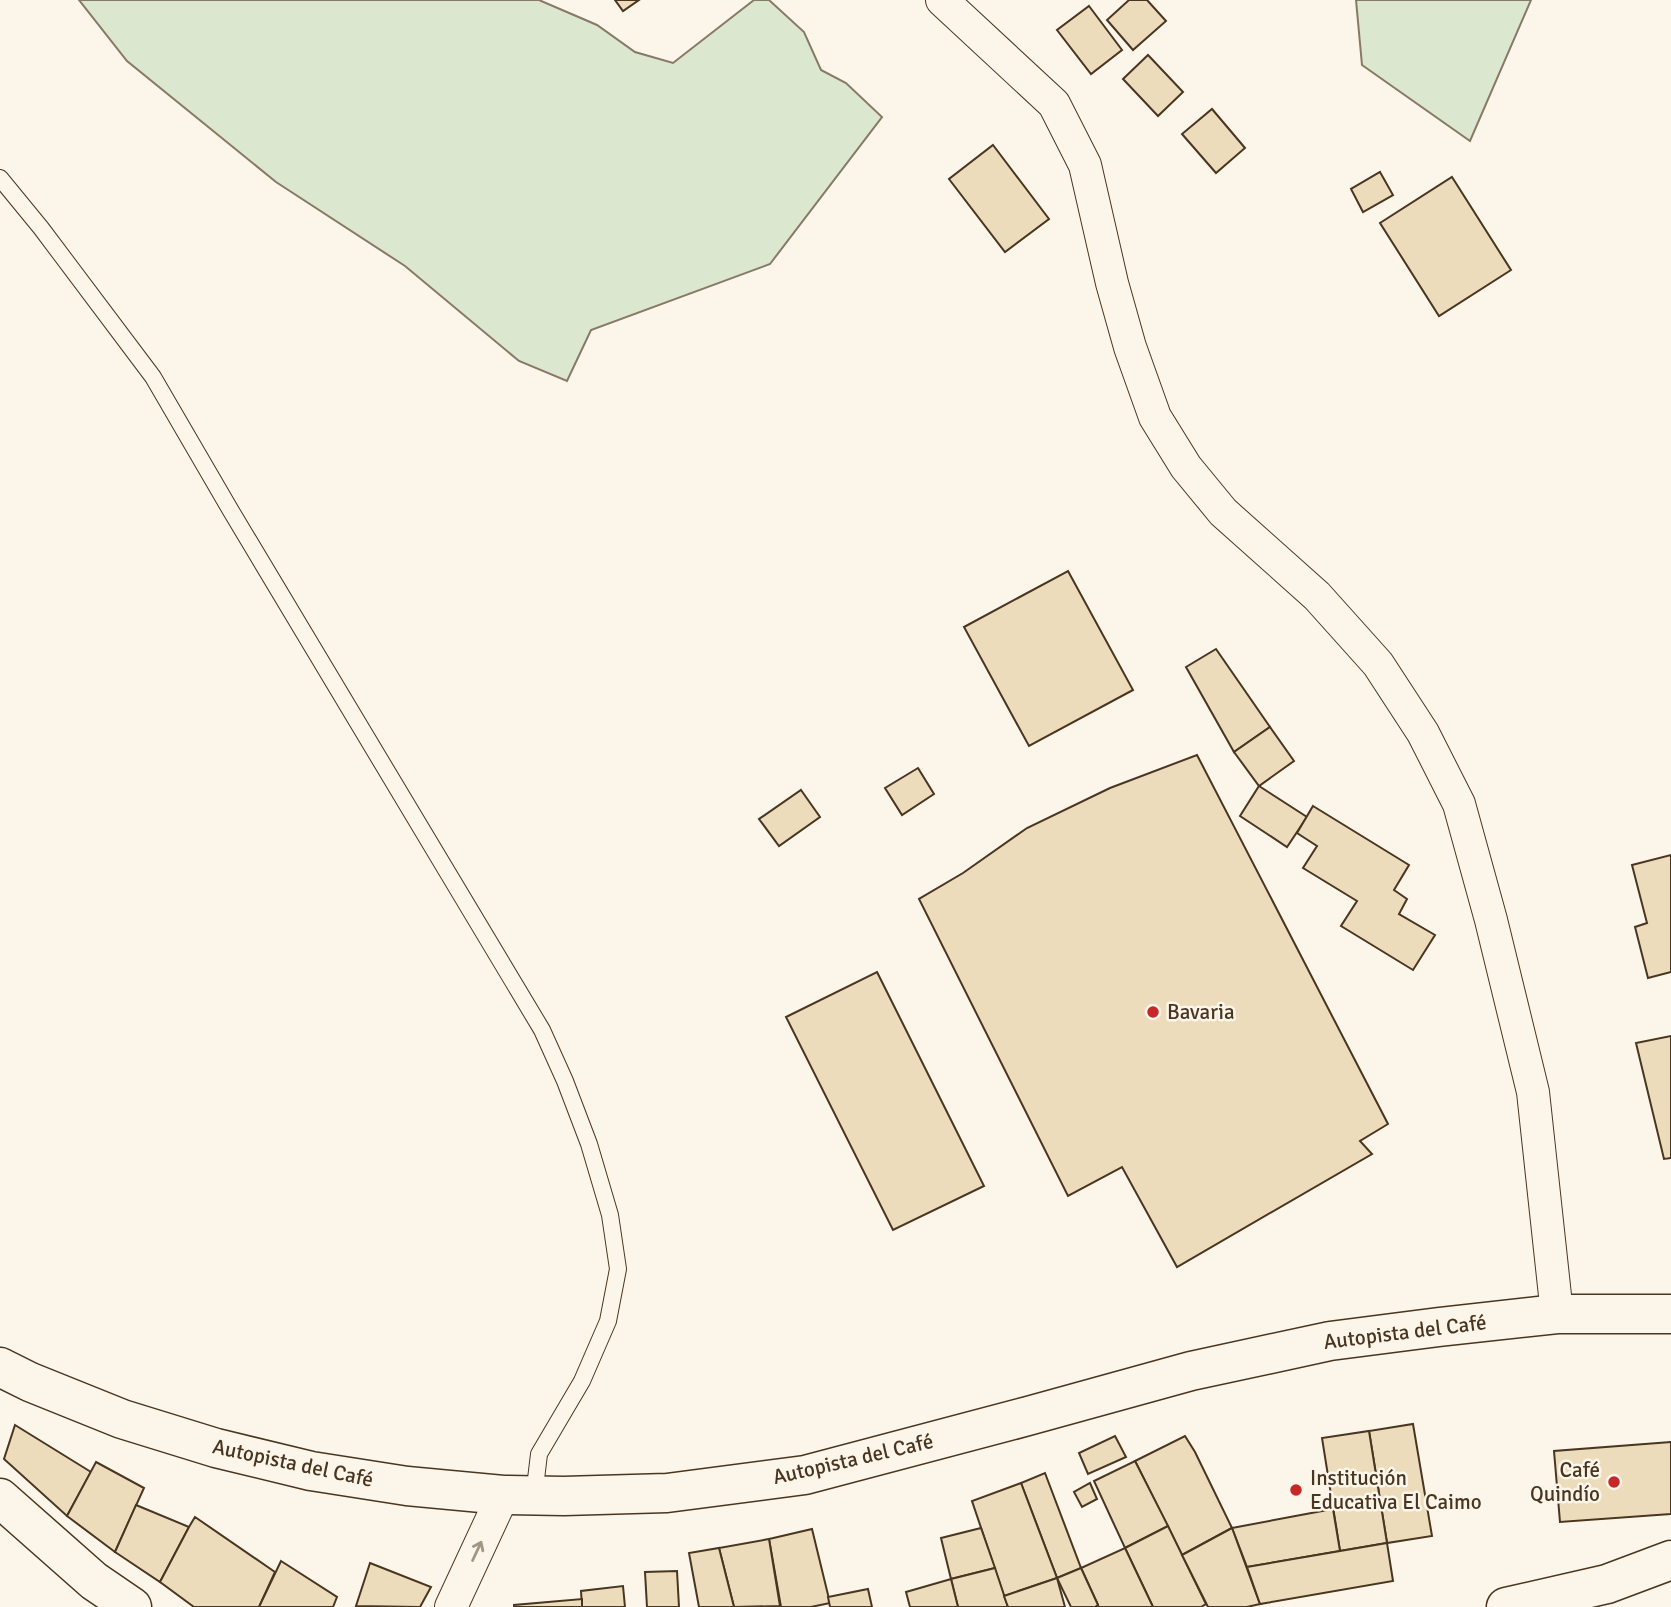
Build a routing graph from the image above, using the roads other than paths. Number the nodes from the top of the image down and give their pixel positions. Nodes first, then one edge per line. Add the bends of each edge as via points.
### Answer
1 (942, 0) edge
2 (0, 178) edge
3 (1557, 1314) junction
4 (1671, 1314) edge
5 (0, 1367) edge
6 (519, 1496) junction
7 (0, 1498) edge
8 (1671, 1560) edge
9 (132, 1607) edge
10 (451, 1607) edge
11 (1506, 1607) edge

1 - 3 street via 1054,104 1085,165 1112,283 1155,417 1186,467 1223,512 1317,596 1378,664 1423,733 1459,804 1533,1092
2 - 6 lane via 153,377 542,1030 565,1081 606,1203 618,1269 608,1321 582,1381
3 - 4 main road, Autopista del Café
3 - 6 main road, Autopista del Café via 1330,1340 1191,1371 805,1475 667,1493
5 - 6 main road, Autopista del Café via 122,1419 216,1448 324,1473
10 -> 6 street
7 - 9 main road via 94,1581
8 - 11 main road via 1607,1584

